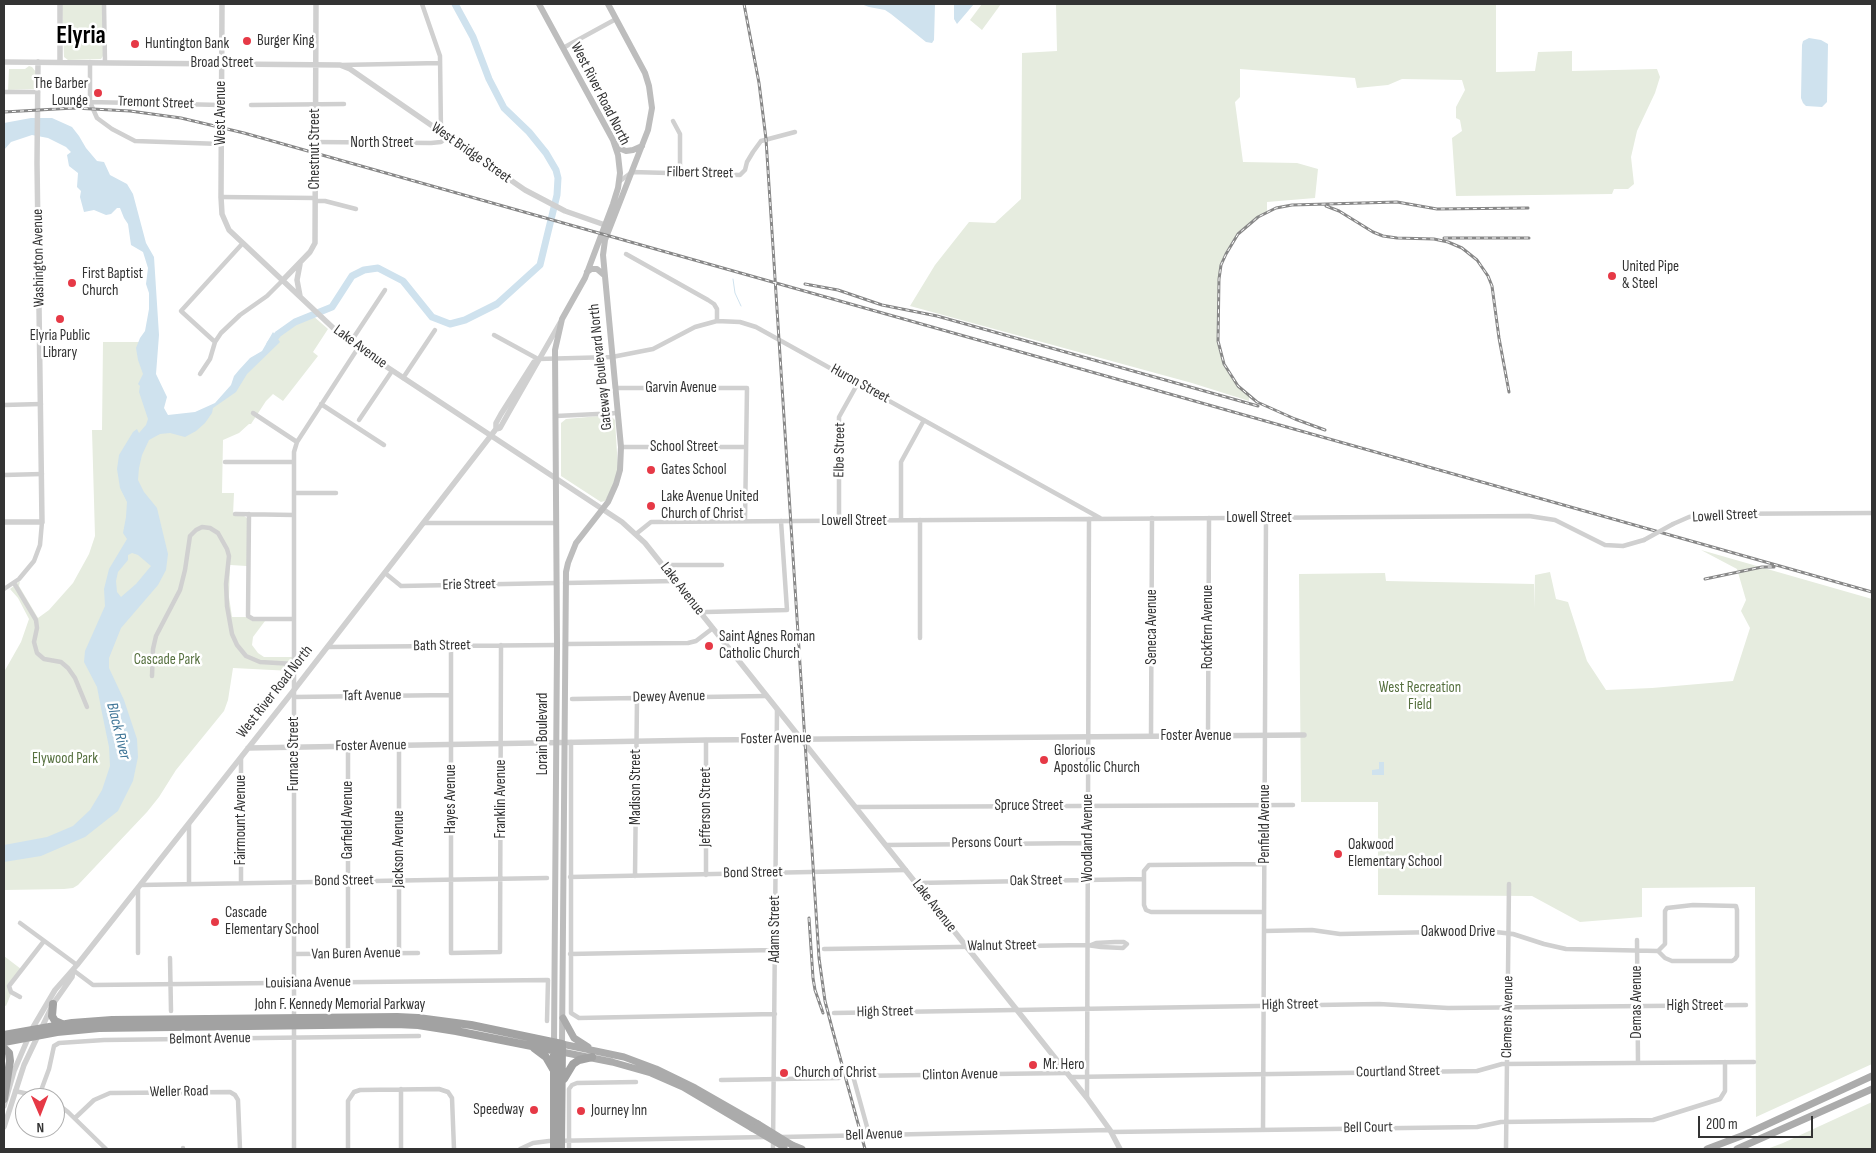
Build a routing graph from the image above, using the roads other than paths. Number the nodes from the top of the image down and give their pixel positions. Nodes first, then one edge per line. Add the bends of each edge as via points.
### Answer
1 (60, 4) edge
2 (104, 4) edge
3 (222, 4) edge
4 (316, 4) edge
5 (422, 4) edge
6 (539, 4) edge
7 (608, 4) edge
8 (616, 19) junction
9 (563, 48) junction
10 (4, 62) edge
11 (38, 62) junction
12 (60, 62) junction
13 (90, 62) junction
14 (105, 62) junction
15 (222, 63) junction
16 (316, 64) junction
17 (440, 64) junction
18 (340, 65) junction
19 (4, 92) edge
20 (38, 92) junction
21 (90, 102) junction
22 (344, 104) dead end
23 (221, 105) junction
24 (251, 105) dead end
25 (315, 105) junction
26 (673, 121) dead end
27 (440, 132) junction
28 (795, 132) dead end
29 (447, 137) junction
30 (613, 140) junction
31 (315, 142) junction
32 (221, 144) junction
33 (642, 146) junction
34 (632, 172) junction
35 (680, 173) junction
36 (619, 182) junction
37 (221, 197) junction
38 (315, 199) junction
39 (356, 209) dead end
40 (224, 222) joint
41 (608, 226) junction
42 (242, 244) junction
43 (626, 254) dead end
44 (301, 262) junction
45 (587, 272) junction
46 (604, 275) junction
47 (282, 281) junction
48 (385, 290) dead end
49 (302, 300) junction
50 (562, 319) junction
51 (717, 321) junction
52 (434, 330) dead end
53 (494, 335) dead end
54 (215, 342) junction
55 (350, 343) junction
56 (358, 348) junction
57 (612, 357) junction
58 (555, 358) junction
59 (537, 361) junction
60 (392, 370) junction
61 (200, 374) dead end
62 (403, 378) junction
63 (858, 383) junction
64 (616, 388) junction
65 (41, 404) junction
66 (321, 404) junction
67 (4, 405) edge
68 (253, 413) dead end
69 (618, 413) junction
70 (556, 416) junction
71 (359, 420) dead end
72 (924, 420) junction
73 (492, 436) junction
74 (297, 442) junction
75 (384, 445) dead end
76 (622, 447) junction
77 (746, 447) junction
78 (225, 462) dead end
79 (294, 462) junction
80 (42, 474) junction
81 (4, 475) edge
82 (556, 479) junction
83 (294, 493) junction
84 (336, 493) dead end
85 (602, 510) junction
86 (1872, 513) edge
87 (235, 514) dead end
88 (249, 514) junction
89 (294, 515) junction
90 (1152, 518) junction
91 (1209, 518) junction
92 (1266, 518) junction
93 (1089, 519) junction
94 (1102, 519) junction
95 (901, 520) junction
96 (920, 520) junction
97 (746, 521) junction
98 (781, 521) junction
99 (839, 521) junction
100 (4, 522) edge
101 (42, 522) junction
102 (556, 522) junction
103 (424, 523) junction
104 (636, 534) junction
105 (573, 550) joint
106 (722, 565) dead end
107 (663, 566) junction
108 (385, 573) junction
109 (676, 581) junction
110 (14, 583) junction
111 (557, 583) junction
112 (565, 583) junction
113 (4, 589) edge
114 (702, 614) junction
115 (294, 619) junction
116 (713, 628) junction
117 (920, 638) dead end
118 (557, 644) junction
119 (565, 644) junction
120 (501, 645) junction
121 (451, 646) junction
122 (327, 647) junction
123 (294, 664) junction
124 (152, 676) dead end
125 (294, 690) junction
126 (451, 694) junction
127 (767, 696) junction
128 (294, 698) junction
129 (637, 698) junction
130 (572, 699) dead end
131 (87, 707) dead end
132 (777, 709) junction
133 (1265, 735) junction
134 (1304, 735) dead end
135 (1088, 736) junction
136 (1151, 736) junction
137 (1208, 736) junction
138 (777, 739) junction
139 (801, 739) junction
140 (706, 740) junction
141 (636, 741) junction
142 (557, 742) junction
143 (568, 742) junction
144 (501, 743) junction
145 (451, 744) junction
146 (399, 745) junction
147 (348, 746) junction
148 (294, 747) junction
149 (248, 748) junction
150 (240, 757) junction
151 (1265, 805) junction
152 (1293, 805) dead end
153 (1088, 806) junction
154 (855, 807) junction
155 (189, 822) junction
156 (1088, 843) junction
157 (886, 844) junction
158 (1264, 864) junction
159 (906, 870) junction
160 (776, 873) junction
161 (706, 874) junction
162 (635, 876) junction
163 (570, 877) junction
164 (501, 878) junction
165 (547, 878) dead end
166 (451, 879) junction
167 (1144, 879) junction
168 (399, 880) junction
169 (1088, 880) junction
170 (348, 881) junction
171 (294, 882) junction
172 (240, 883) junction
173 (916, 883) junction
174 (189, 884) junction
175 (1509, 884) dead end
176 (139, 886) junction
177 (1264, 912) junction
178 (20, 923) dead end
179 (1264, 931) junction
180 (1509, 933) junction
181 (1637, 940) dead end
182 (44, 941) junction
183 (1089, 945) junction
184 (966, 947) junction
185 (824, 949) dead end
186 (775, 950) junction
187 (1637, 950) junction
188 (1658, 951) junction
189 (138, 953) dead end
190 (399, 953) junction
191 (418, 953) dead end
192 (451, 953) joint
193 (294, 954) junction
194 (348, 954) junction
195 (570, 954) junction
196 (170, 958) dead end
197 (75, 968) junction
198 (294, 983) junction
199 (170, 984) junction
200 (20, 997) dead end
201 (53, 1004) junction
202 (1264, 1006) junction
203 (1638, 1006) junction
204 (1746, 1006) dead end
205 (1508, 1007) junction
206 (1087, 1009) junction
207 (1017, 1010) junction
208 (171, 1011) dead end
209 (834, 1013) dead end
210 (775, 1014) junction
211 (563, 1018) junction
212 (294, 1022) junction
213 (546, 1022) dead end
214 (62, 1024) junction
215 (42, 1027) junction
216 (32, 1029) junction
217 (4, 1035) edge
218 (39, 1036) junction
219 (419, 1036) dead end
220 (29, 1037) junction
221 (294, 1038) junction
222 (4, 1042) edge
223 (528, 1045) junction
224 (558, 1047) junction
225 (4, 1048) edge
226 (600, 1052) junction
227 (592, 1057) junction
228 (1725, 1062) junction
229 (1754, 1062) dead end
230 (1638, 1063) junction
231 (1507, 1064) junction
232 (1264, 1074) junction
233 (1069, 1075) junction
234 (1872, 1076) edge
235 (555, 1077) junction
236 (1087, 1077) junction
237 (838, 1078) dead end
238 (774, 1079) junction
239 (721, 1080) dead end
240 (636, 1082) dead end
241 (562, 1083) junction
242 (16, 1088) edge
243 (42, 1088) edge
244 (400, 1089) junction
245 (1872, 1089) edge
246 (15, 1091) edge
247 (1086, 1098) junction
248 (4, 1102) edge
249 (65, 1110) edge
250 (75, 1118) junction
251 (1507, 1122) junction
252 (755, 1126) junction
253 (4, 1127) edge
254 (1263, 1130) junction
255 (1111, 1131) junction
256 (869, 1134) junction
257 (772, 1137) junction
258 (560, 1144) edge
259 (788, 1147) edge
260 (106, 1149) edge
261 (240, 1149) edge
262 (294, 1149) edge
263 (348, 1149) edge
264 (401, 1149) edge
265 (454, 1149) edge
266 (520, 1149) edge
267 (568, 1149) edge
268 (773, 1149) edge
269 (802, 1149) edge
270 (1120, 1149) edge
271 (1506, 1149) edge
272 (1707, 1149) edge
273 (1738, 1149) edge

1 - 12 street
2 - 14 street
3 - 15 street, West Avenue
4 - 16 street, Chestnut Street
5 - 17 street
6 - 9 main road, West River Road North
7 - 8 main road, Gateway Boulevard North
8 - 9 street
8 - 33 main road, Gateway Boulevard North via 650,86 651,116
9 - 30 main road, West River Road North
10 - 11 street, Broad Street
11 - 12 street, Broad Street
11 - 20 street, Washington Avenue
12 - 13 street, Broad Street
13 - 14 street, Broad Street
13 - 21 street
14 - 15 street, Broad Street
15 - 16 street, Broad Street
15 - 23 street, West Avenue
16 - 18 street, Broad Street
16 - 25 street, Chestnut Street
17 - 18 street, Broad Street
17 - 27 street
18 - 27 street, West Bridge Street
19 - 20 street
20 - 65 street, Washington Avenue
21 - 23 street, Tremont Street
21 - 32 street via 98,120 133,141
22 - 25 street
23 - 32 street, West Avenue
24 - 25 street
25 - 31 street, Chestnut Street
26 - 35 street via 680,134
27 - 29 street, West Bridge Street
28 - 35 street, Filbert Street via 762,141 740,175
29 - 31 street, North Street via 441,142 431,143
29 - 41 street, West Bridge Street via 541,199
30 - 33 main road via 626,151
30 - 36 main road, West River Road North via 619,160
31 - 38 street, Chestnut Street
32 - 37 street, West Avenue
33 - 34 main road, Gateway Boulevard North
34 - 35 street, Filbert Street
34 - 36 street
34 - 41 main road, Gateway Boulevard North
36 - 41 main road, West River Road North
37 - 38 street
37 - 40 street, West Avenue
38 - 39 street
38 - 44 street, Chestnut Street via 315,243
40 - 42 street, Lake Avenue
41 - 45 main road, West River Road North
41 - 46 main road, Gateway Boulevard North
42 - 47 street, Lake Avenue
42 - 54 street via 181,311
43 - 51 street via 714,304
44 - 47 street, Chestnut Street
44 - 49 street via 297,280
45 - 46 main road via 597,269
45 - 50 main road, West River Road North
46 - 57 main road, Gateway Boulevard North
47 - 49 street, Lake Avenue
47 - 54 street via 230,323
48 - 55 street
49 - 55 street, Lake Avenue
50 - 58 main road, Lorain Boulevard
50 - 59 street, West River Road North
51 - 57 street, Huron Street via 695,327 652,349
51 - 63 street, Huron Street via 740,322 756,327
52 - 62 street
53 - 59 street
54 - 61 street via 210,359
55 - 56 street, Lake Avenue
56 - 60 street, Lake Avenue
56 - 66 street, Furnace Street
57 - 58 street, Huron Street
57 - 64 main road, Gateway Boulevard North
58 - 59 street, Huron Street
58 - 70 main road, Lorain Boulevard
59 - 73 street, West River Road North via 506,406
60 - 62 street, Lake Avenue
60 - 71 street
62 - 73 street, Lake Avenue
63 - 72 street, Huron Street
63 - 99 street, Elbe Street via 839,417
64 - 69 main road, Gateway Boulevard North
64 - 77 street, Garvin Avenue via 747,388
65 - 67 street
65 - 80 street, Washington Avenue
66 - 74 street, Furnace Street
66 - 75 street
68 - 74 street
69 - 70 street
69 - 76 main road, Gateway Boulevard North
70 - 82 main road, Lorain Boulevard
72 - 94 street, Huron Street
72 - 95 street via 901,462
73 - 82 street, Lake Avenue
73 - 103 street, West River Road North
74 - 79 street, Furnace Street
76 - 77 street, School Street
76 - 85 main road, Gateway Boulevard North via 616,484
77 - 97 street
78 - 79 street
79 - 83 street, Furnace Street
80 - 81 street
80 - 101 street, Washington Avenue
82 - 85 street, Lake Avenue
82 - 102 main road, Lorain Boulevard
83 - 84 street
83 - 89 street, Furnace Street
85 - 104 street, Lake Avenue
85 - 105 main road, Gateway Boulevard North
86 - 92 street, Lowell Street, bridge via 1704,514 1688,517 1644,540 1623,546 1605,545 1560,522 1536,516
87 - 88 street
88 - 89 street
88 - 115 street via 248,616 252,619
89 - 115 street, Furnace Street
90 - 91 street, Lowell Street
90 - 94 street, Lowell Street
90 - 136 street, Seneca Avenue
91 - 92 street, Lowell Street
91 - 137 street, Rockfern Avenue
92 - 133 street, Penfield Avenue
93 - 94 street, Lowell Street
93 - 96 street, Lowell Street
93 - 135 street, Woodland Avenue
95 - 96 street, Lowell Street
95 - 99 street, Lowell Street
96 - 117 street
97 - 98 street, Lowell Street
97 - 104 street, Lowell Street via 651,522
98 - 99 street, Lowell Street
98 - 114 street via 787,610
100 - 101 street
101 - 110 street, Washington Avenue via 37,556
102 - 103 street
102 - 111 main road, Lorain Boulevard
103 - 108 street, West River Road North
104 - 107 street, Lake Avenue
105 - 112 main road, Lorain Boulevard
106 - 107 street
107 - 109 street, Lake Avenue
108 - 111 street, Erie Street via 401,586
108 - 122 street, West River Road North
109 - 112 street
109 - 114 street, Lake Avenue
110 - 113 street, Washington Avenue
110 - 131 street via 36,620 36,653 68,668
111 - 118 main road, Lorain Boulevard
112 - 119 main road, Lorain Boulevard
114 - 116 street, Lake Avenue
115 - 123 street, Furnace Street
116 - 119 street via 691,643
116 - 127 street, Lake Avenue
118 - 120 street, Bath Street
118 - 142 main road, Lorain Boulevard
119 - 143 main road, Lorain Boulevard
120 - 121 street, Bath Street
120 - 144 street, Franklin Avenue
121 - 122 street, Bath Street
121 - 126 street, Hayes Avenue
122 - 125 street, West River Road North
123 - 124 street via 260,662 246,656 237,646 226,596 227,548 218,533 202,527 190,536 180,590 156,636
123 - 125 street, Furnace Street
125 - 128 street, Furnace Street
125 - 149 street, West River Road North
126 - 128 street, Taft Avenue
126 - 145 street, Hayes Avenue
127 - 129 street, Dewey Avenue
127 - 132 street, Lake Avenue
128 - 148 street, Furnace Street
129 - 130 street, Dewey Avenue
129 - 141 street, Madison Street
132 - 138 street, Adams Street
132 - 139 street, Lake Avenue
133 - 134 street, Foster Avenue
133 - 137 street, Foster Avenue
133 - 151 street, Penfield Avenue
135 - 136 street, Foster Avenue
135 - 139 street, Foster Avenue
135 - 153 street, Woodland Avenue
136 - 137 street, Foster Avenue
138 - 139 street, Foster Avenue
138 - 140 street, Foster Avenue
138 - 160 street, Adams Street
139 - 154 street, Lake Avenue
140 - 141 street, Foster Avenue
140 - 161 street, Jefferson Street
141 - 143 street, Foster Avenue
141 - 162 street, Madison Street
142 - 143 street, Foster Avenue
142 - 144 street, Foster Avenue
142 - 224 main road, Lorain Boulevard
143 - 163 street, Lorain Boulevard
143 - 211 main road, Lorain Boulevard
144 - 145 street, Foster Avenue
144 - 164 street, Franklin Avenue
145 - 146 street, Foster Avenue
145 - 166 street, Hayes Avenue
146 - 147 street, Foster Avenue
146 - 168 street, Jackson Avenue
147 - 148 street, Foster Avenue
147 - 170 street, Garfield Avenue
148 - 149 street, Foster Avenue
148 - 171 street, Furnace Street
149 - 150 street, West River Road North
150 - 155 street, West River Road North
150 - 172 street, Fairmount Avenue
151 - 152 street, Spruce Street
151 - 153 street, Spruce Street
151 - 158 street, Penfield Avenue
153 - 154 street, Spruce Street
153 - 156 street, Woodland Avenue
154 - 157 street, Lake Avenue
155 - 174 street
155 - 176 street, West River Road North
156 - 157 street, Persons Court
156 - 169 street, Woodland Avenue
157 - 159 street, Lake Avenue
158 - 167 street via 1152,864 1145,868
158 - 177 street, Penfield Avenue
159 - 160 street, Bond Street
159 - 173 street, Lake Avenue
160 - 161 street, Bond Street
160 - 186 street, Adams Street
161 - 162 street, Bond Street
162 - 163 street, Bond Street
163 - 195 street, Lorain Boulevard
164 - 165 street, Bond Street
164 - 166 street, Bond Street
164 - 192 street, Franklin Avenue via 500,952
166 - 168 street, Bond Street
166 - 192 street, Hayes Avenue
167 - 169 street, Oak Street
167 - 177 street via 1144,905 1148,912
168 - 170 street, Bond Street
168 - 190 street, Jackson Avenue
169 - 173 street, Oak Street
169 - 183 street, Woodland Avenue
170 - 171 street, Bond Street
170 - 194 street, Garfield Avenue
171 - 172 street, Bond Street
171 - 193 street, Furnace Street
172 - 174 street, Bond Street
173 - 184 street, Lake Avenue
174 - 176 street, Bond Street
175 - 180 street, Clemens Avenue
176 - 189 street
176 - 197 street, West River Road North
177 - 179 street, Penfield Avenue
178 - 182 street, Louisiana Avenue
179 - 180 street, Oakwood Drive
179 - 202 street, Penfield Avenue
180 - 187 street, Oakwood Drive via 1566,949
180 - 205 street, Clemens Avenue
181 - 187 street, Demas Avenue
182 - 197 street, Louisiana Avenue
182 - 200 street via 10,985 10,991
183 - 183 street, Walnut Street via 1123,948 1127,944 1108,942
183 - 184 street, Walnut Street
183 - 206 street, Woodland Avenue
184 - 185 street, Walnut Street
184 - 207 street, Lake Avenue
186 - 195 street
186 - 210 street, Adams Street
187 - 188 street, Oakwood Drive
187 - 203 street, Demas Avenue
188 - 188 street, Oakwood Drive via 1672,961 1735,960 1736,906 1667,908 1665,944
190 - 191 street, Van Buren Avenue
190 - 194 street, Van Buren Avenue
193 - 194 street, Van Buren Avenue
193 - 198 street, Furnace Street
195 - 210 street via 569,1010 576,1017
196 - 199 street
197 - 199 street, Louisiana Avenue via 93,985
197 - 201 street, West River Road North
197 - 216 street, West River Road North via 55,990
198 - 199 street, Louisiana Avenue
198 - 212 street, Furnace Street
198 - 213 street, Louisiana Avenue via 548,980
199 - 208 street
201 - 214 highway via 52,1016
201 - 215 street, West River Road North
202 - 205 street, High Street
202 - 206 street, High Street
202 - 232 street, Penfield Avenue
203 - 204 street, High Street
203 - 205 street, High Street
203 - 230 street, Demas Avenue
205 - 231 street, Clemens Avenue
206 - 207 street, High Street
206 - 236 street, Woodland Avenue
207 - 209 street, High Street
207 - 233 street, Lake Avenue
210 - 238 street, Adams Street
211 - 224 main road, Lorain Boulevard
211 - 226 main road via 574,1038
212 - 214 highway, John F. Kennedy Memorial Parkway via 112,1020
212 - 218 highway, John F. Kennedy Memorial Parkway via 99,1028
212 - 221 street, Furnace Street
212 - 223 highway, John F. Kennedy Memorial Parkway via 418,1025
212 - 224 highway, John F. Kennedy Memorial Parkway via 418,1018 471,1025
214 - 215 highway, John F. Kennedy Memorial Parkway
215 - 216 highway, John F. Kennedy Memorial Parkway
215 - 218 street, West River Road North
216 - 217 highway, John F. Kennedy Memorial Parkway
216 - 220 street, West River Road North
218 - 220 highway, John F. Kennedy Memorial Parkway
218 - 242 street, West River Road North
219 - 221 street, Belmont Avenue
220 - 222 highway, John F. Kennedy Memorial Parkway
220 - 248 street, West River Road North
221 - 243 street, Belmont Avenue via 59,1043 54,1046
221 - 262 street, Furnace Street
223 - 224 highway, John F. Kennedy Memorial Parkway
223 - 235 highway via 546,1057
224 - 226 main road, John F. Kennedy Memorial Parkway
224 - 227 main road, John F. Kennedy Memorial Parkway
224 - 235 highway, Lorain Boulevard
224 - 241 highway, Lorain Boulevard
225 - 248 highway via 10,1061
226 - 252 main road, John F. Kennedy Memorial Parkway via 672,1076
227 - 241 highway via 573,1064
227 - 252 main road, John F. Kennedy Memorial Parkway via 664,1079
228 - 229 street, Courtland Street
228 - 230 street, Courtland Street
228 - 251 street, Bell Court via 1725,1091 1720,1099 1653,1120
230 - 231 street, Courtland Street
231 - 232 street, Courtland Street via 1477,1071
231 - 251 street, Clemens Avenue
232 - 236 street, Courtland Street
232 - 254 street, Penfield Avenue
233 - 236 street, Courtland Street
233 - 247 street, Lake Avenue
233 - 256 street, Clinton Avenue via 853,1076
234 - 272 main road
235 - 258 highway, Lorain Boulevard
236 - 247 street, Woodland Avenue
237 - 238 street
238 - 239 street
238 - 257 street, Adams Street
240 - 258 street, Lorain Boulevard via 572,1085
241 - 258 highway, Lorain Boulevard
244 - 263 street via 360,1090 351,1095
244 - 264 street
244 - 265 street via 442,1089 451,1095
245 - 273 main road
246 - 253 street, West River Road North
247 - 255 street, Lake Avenue
249 - 250 street
250 - 260 street
250 - 261 street, Weller Road via 94,1100 110,1093 230,1092 238,1100
251 - 254 street, Bell Court via 1477,1127
251 - 271 street, Clemens Avenue
252 - 259 main road, John F. Kennedy Memorial Parkway, bridge
254 - 255 street, Bell Court
255 - 256 street, Bell Avenue
255 - 270 street, Lake Avenue
256 - 257 street, Bell Avenue
257 - 258 street, Bell Avenue
257 - 268 street, Adams Street
258 - 266 street, Bell Avenue via 533,1143
258 - 267 street, Lorain Boulevard
259 - 269 main road, John F. Kennedy Memorial Parkway

